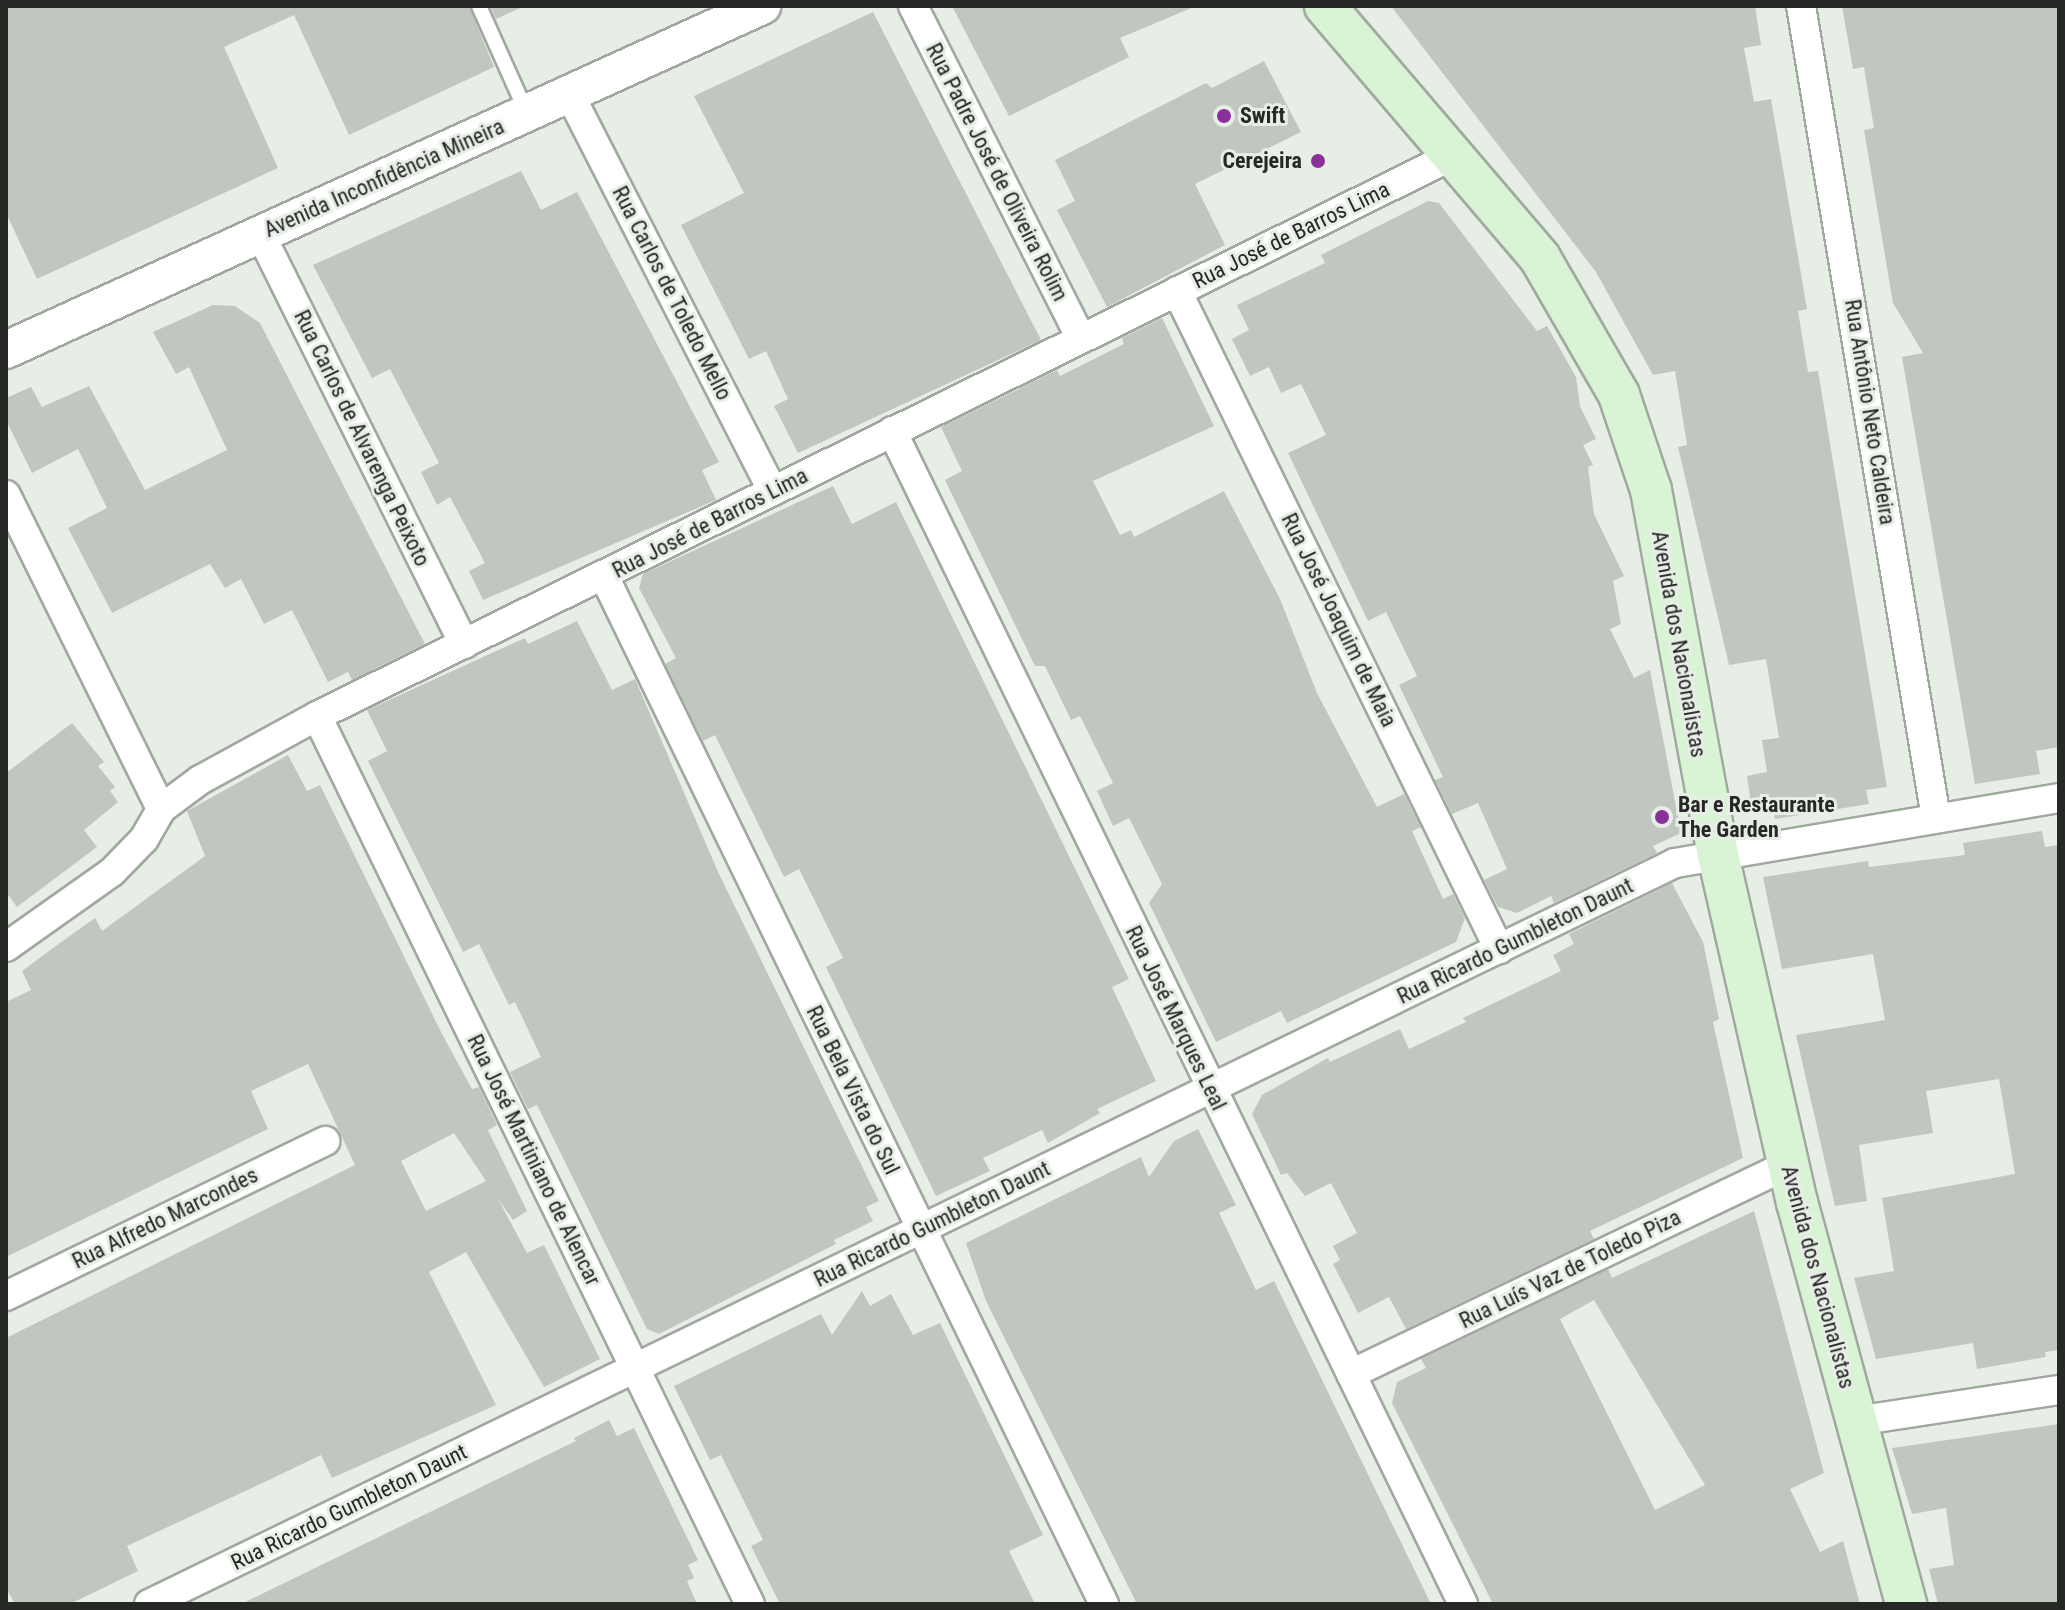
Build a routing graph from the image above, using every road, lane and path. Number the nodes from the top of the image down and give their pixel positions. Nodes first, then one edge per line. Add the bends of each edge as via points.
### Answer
1 (479, 6) edge
2 (762, 6) edge
3 (913, 6) edge
4 (1325, 6) edge
5 (1801, 6) edge
6 (570, 95) junction
7 (527, 114) junction
8 (1454, 155) junction
9 (260, 233) junction
10 (1177, 291) junction
11 (1081, 338) junction
12 (6, 350) edge
13 (892, 431) junction
14 (773, 491) junction
15 (6, 495) edge
16 (604, 576) junction
17 (464, 644) junction
18 (317, 716) junction
19 (2059, 798) edge
20 (161, 809) junction
21 (1936, 818) junction
22 (1718, 855) junction
23 (6, 947) edge
24 (1499, 949) junction
25 (1210, 1089) junction
26 (325, 1141) dead end
27 (1789, 1164) junction
28 (921, 1229) junction
29 (6, 1296) edge
30 (635, 1368) junction
31 (1351, 1374) junction
32 (2059, 1390) edge
33 (1856, 1421) junction
34 (149, 1604) edge
35 (750, 1604) edge
36 (1104, 1604) edge
37 (1463, 1604) edge
38 (1906, 1604) edge

1 - 7 lane
2 - 6 street, Avenida Inconfidência Mineira
3 - 11 street, Rua Padre José de Oliveira Rolim
4 - 8 main road, Avenida dos Nacionalistas
5 - 21 street, Rua Antônio Neto Caldeira
6 - 7 street, Avenida Inconfidência Mineira
6 - 14 street, Rua Carlos de Toledo Mello
7 - 9 street, Avenida Inconfidência Mineira
8 - 10 street, Rua José de Barros Lima
8 - 22 main road, Avenida dos Nacionalistas via 1540,258 1619,395 1651,490
9 - 12 street, Avenida Inconfidência Mineira
9 - 17 street, Rua Carlos de Alvarenga Peixoto
10 - 11 street, Rua José de Barros Lima
10 - 24 street, Rua José Joaquim de Maia
11 - 13 street, Rua José de Barros Lima
13 - 14 street, Rua José de Barros Lima
13 - 25 street, Rua José Marques Leal
14 - 16 street, Rua José de Barros Lima
15 - 20 street
16 - 17 street, Rua José de Barros Lima
16 - 28 street, Rua Bela Vista do Sul
17 - 18 street, Rua José de Barros Lima
18 - 20 street, Rua José de Barros Lima via 200,780
18 - 30 street, Rua José Martiniano de Alencar
19 - 21 street, Rua Ricardo Gumbleton Daunt
20 - 23 street, Rua José de Barros Lima via 144,839 112,872
21 - 22 street, Rua Ricardo Gumbleton Daunt
22 - 24 street, Rua Ricardo Gumbleton Daunt via 1675,863
22 - 27 main road, Avenida dos Nacionalistas
24 - 25 street, Rua Ricardo Gumbleton Daunt
25 - 28 street, Rua Ricardo Gumbleton Daunt
25 - 31 street, Rua José Marques Leal
26 - 29 street, Rua Alfredo Marcondes
27 - 31 street, Rua Luís Vaz de Toledo Piza
27 - 33 main road, Avenida dos Nacionalistas
28 - 30 street, Rua Ricardo Gumbleton Daunt
28 - 36 street, Rua Bela Vista do Sul
30 - 34 street, Rua Ricardo Gumbleton Daunt
30 - 35 street, Rua José Martiniano de Alencar
31 - 37 street, Rua José Marques Leal
32 - 33 street
33 - 38 main road, Avenida dos Nacionalistas

